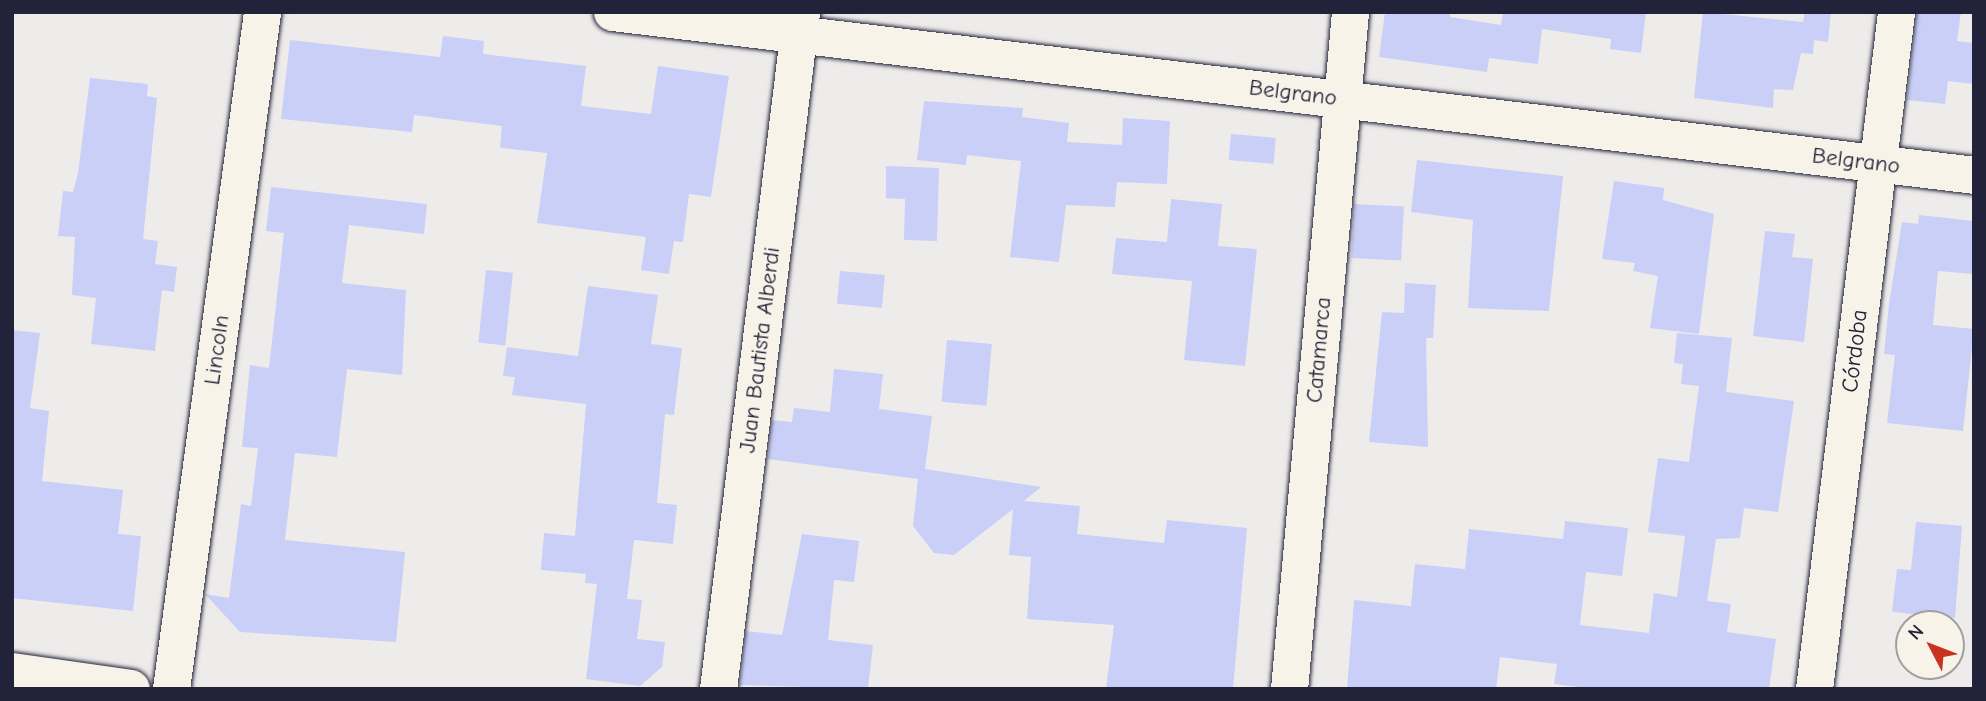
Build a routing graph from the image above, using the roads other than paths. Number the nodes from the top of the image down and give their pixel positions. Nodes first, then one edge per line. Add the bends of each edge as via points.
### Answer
1 (262, 12) edge
2 (612, 12) edge
3 (1350, 12) edge
4 (1896, 12) edge
5 (800, 23) edge
6 (1340, 99) junction
7 (1878, 163) junction
8 (1974, 175) edge
9 (12, 672) edge
10 (131, 689) edge
11 (171, 689) edge
12 (718, 689) edge
13 (1289, 689) edge
14 (1814, 689) edge

1 - 11 street, Lincoln
2 - 5 street, Belgrano
3 - 6 street, Catamarca
4 - 7 street, Córdoba
5 - 6 street, Belgrano
5 - 12 street, Juan Bautista Alberdi
6 - 7 street, Belgrano
6 - 13 street, Catamarca
7 - 8 street, Belgrano
7 - 14 street, Córdoba
9 - 10 main road

